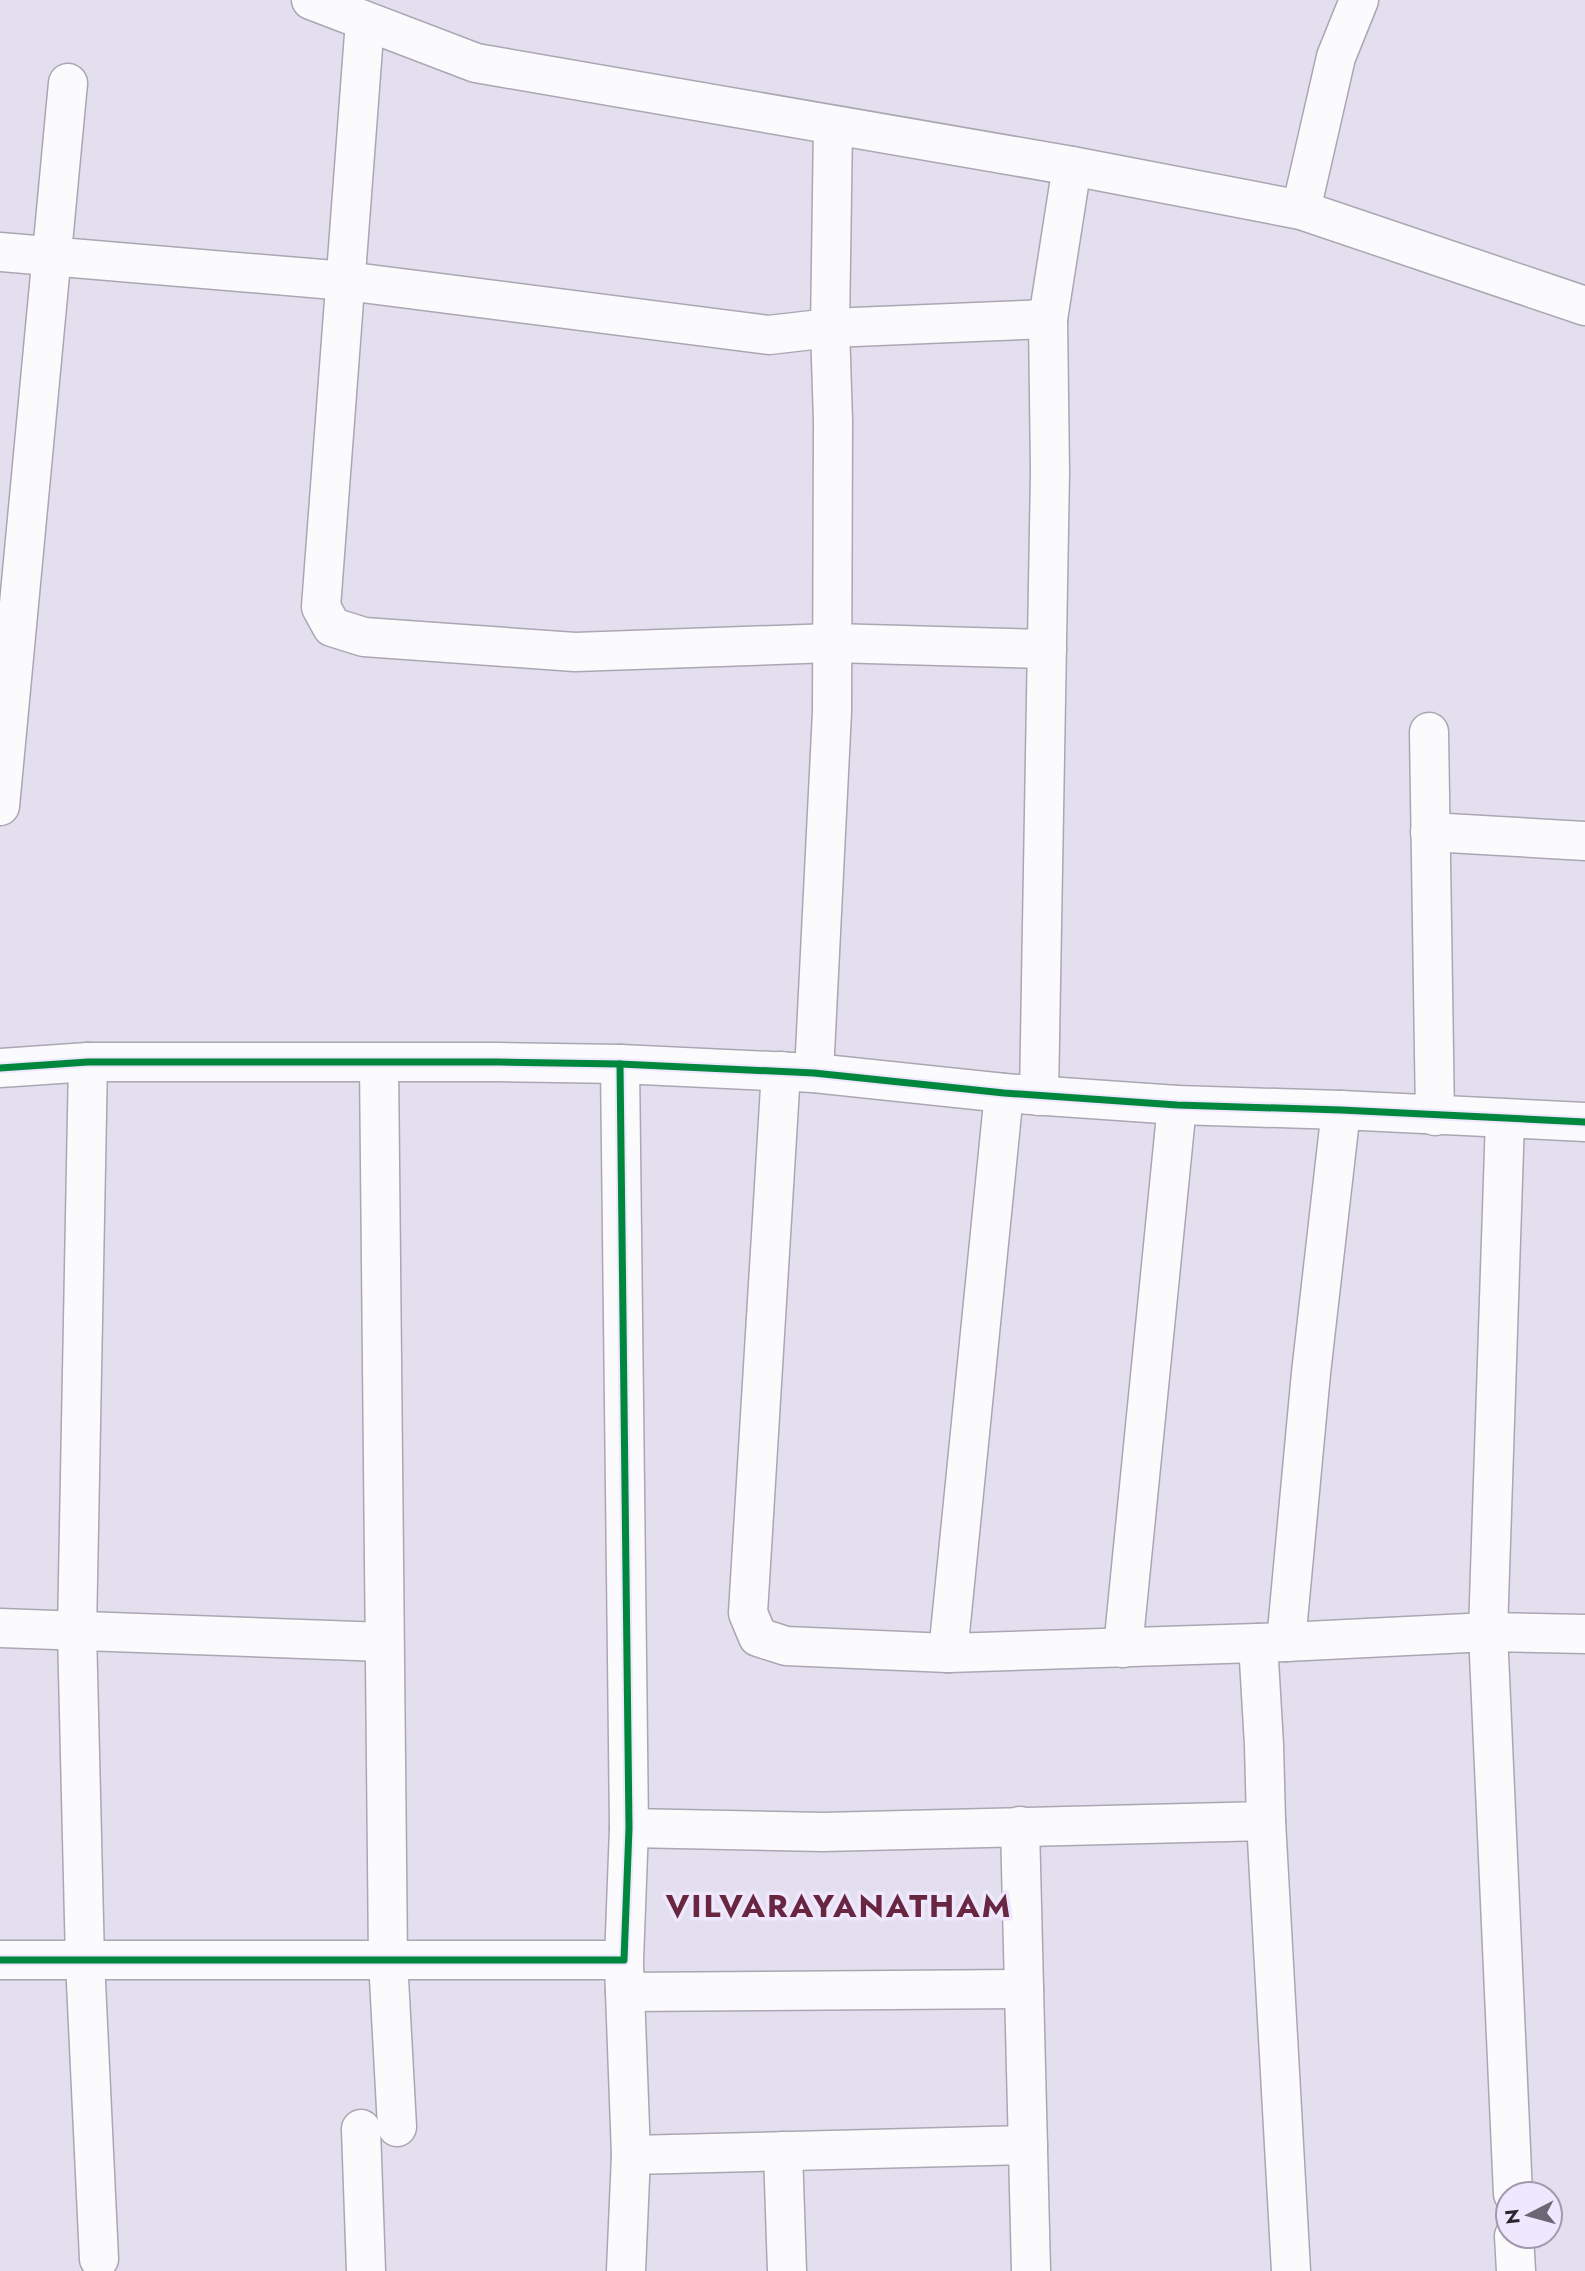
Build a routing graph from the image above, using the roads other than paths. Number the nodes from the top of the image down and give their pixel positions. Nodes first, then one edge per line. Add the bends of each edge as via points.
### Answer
1 (311, 0) edge
2 (1359, 0) edge
3 (365, 21) junction
4 (68, 83) dead end
5 (833, 126) junction
6 (1072, 166) junction
7 (1301, 210) junction
8 (0, 252) edge
9 (50, 256) junction
10 (346, 281) junction
11 (1585, 306) edge
12 (1048, 319) junction
13 (830, 328) junction
14 (832, 643) junction
15 (1047, 649) junction
16 (1429, 732) dead end
17 (0, 806) edge
18 (1430, 832) junction
19 (1585, 841) edge
20 (88, 1062) junction
21 (379, 1063) junction
22 (620, 1064) junction
23 (0, 1068) edge
24 (797, 1072) junction
25 (1021, 1095) junction
26 (1177, 1105) junction
27 (1341, 1110) junction
28 (1435, 1116) junction
29 (1505, 1119) junction
30 (1585, 1122) edge
31 (0, 1628) edge
32 (77, 1631) junction
33 (1488, 1632) junction
34 (1585, 1634) edge
35 (384, 1642) junction
36 (1272, 1643) junction
37 (1123, 1648) junction
38 (948, 1653) junction
39 (1266, 1821) junction
40 (1020, 1826) junction
41 (629, 1828) junction
42 (0, 1960) edge
43 (388, 1960) junction
44 (85, 1961) junction
45 (624, 1976) junction
46 (1024, 1989) junction
47 (1028, 2145) junction
48 (783, 2151) junction
49 (631, 2155) junction
50 (1512, 2180) edge
51 (1515, 2250) edge
52 (99, 2259) dead end
53 (366, 2271) edge
54 (626, 2271) edge
55 (787, 2271) edge
56 (1031, 2271) edge
57 (1291, 2271) edge
58 (1516, 2271) edge

1 - 3 street
2 - 7 street via 1336,57
3 - 5 street via 476,63
3 - 10 street
4 - 9 street
5 - 6 street
5 - 13 street
6 - 7 street
6 - 12 street
7 - 11 street
8 - 9 street
9 - 10 street
9 - 17 street
10 - 13 street via 769,335
10 - 14 street via 321,607 332,627 364,637 575,652
12 - 13 street
12 - 15 street
13 - 14 street
14 - 15 street
14 - 24 street via 832,712
15 - 25 street
16 - 18 street
18 - 19 street
18 - 28 street
20 - 21 street
20 - 23 street
20 - 32 street
21 - 22 street
21 - 35 street
22 - 24 street
22 - 41 street
24 - 25 street
24 - 38 street via 748,1613 758,1637 786,1646
25 - 26 street
25 - 38 street
26 - 27 street
26 - 37 street
27 - 28 street
27 - 36 street via 1311,1373
28 - 29 street
29 - 30 street
29 - 33 street
31 - 32 street
32 - 35 street
32 - 44 street
33 - 34 street
33 - 36 street
33 - 50 street
35 - 43 street
36 - 37 street
36 - 39 street via 1264,1745
37 - 38 street
39 - 40 street
39 - 57 street
40 - 41 street via 823,1832
40 - 46 street
41 - 45 street
42 - 44 street
43 - 44 street
43 - 45 street
43 - 53 street
44 - 52 street
45 - 46 street
45 - 49 street
46 - 47 street
47 - 48 street
47 - 56 street
48 - 49 street
48 - 55 street
49 - 54 street
51 - 58 street

